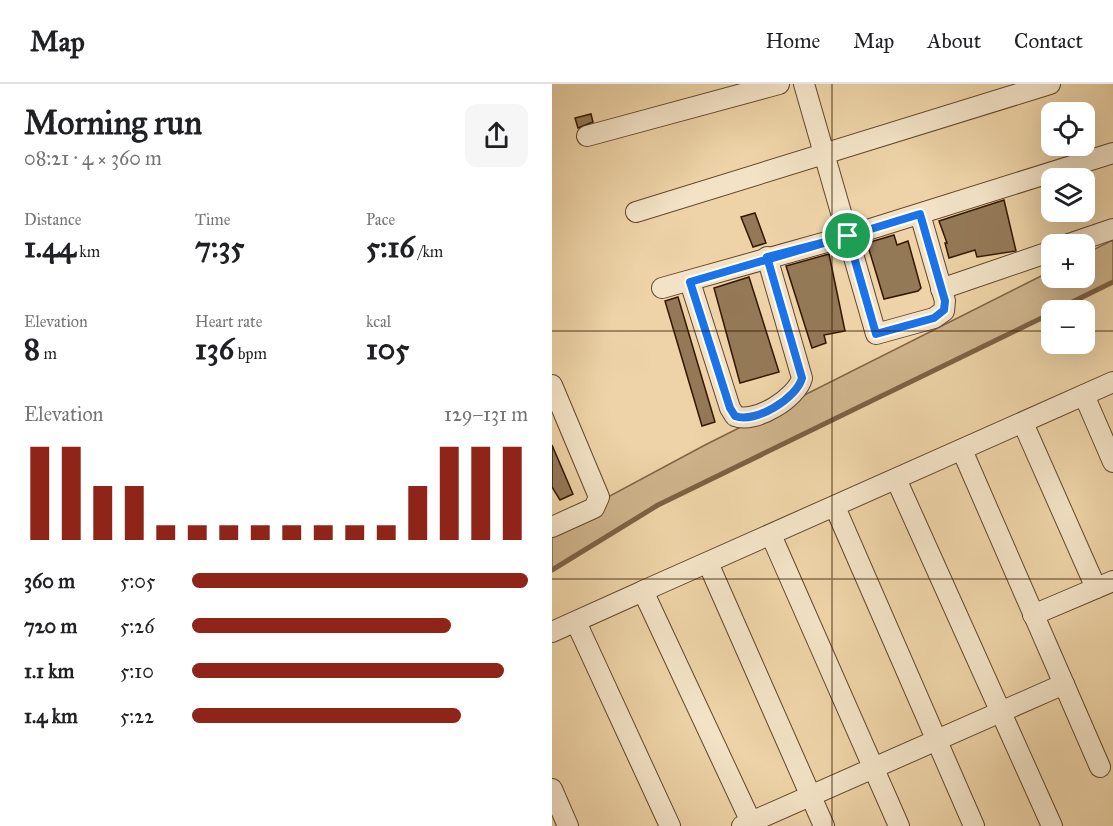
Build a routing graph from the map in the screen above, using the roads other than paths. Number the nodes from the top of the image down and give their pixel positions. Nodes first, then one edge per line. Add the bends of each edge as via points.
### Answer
1 (779, 84) edge
2 (804, 84) edge
3 (1050, 84) edge
4 (587, 136) dead end
5 (1113, 153) edge
6 (825, 155) junction
7 (636, 212) dead end
8 (920, 214) junction
9 (1113, 229) edge
10 (1095, 235) edge
11 (848, 236) junction
12 (1041, 255) edge
13 (767, 257) junction
14 (690, 282) junction
15 (662, 288) dead end
16 (941, 289) junction
17 (1113, 382) edge
18 (552, 385) edge
19 (1084, 395) junction
20 (1023, 423) junction
21 (962, 450) junction
22 (1113, 462) edge
23 (896, 479) junction
24 (835, 507) junction
25 (552, 527) edge
26 (771, 535) junction
27 (708, 563) junction
28 (1104, 585) edge
29 (643, 591) junction
30 (1033, 615) junction
31 (576, 622) junction
32 (552, 632) edge
33 (1064, 684) junction
34 (1000, 712) junction
35 (937, 740) junction
36 (1100, 767) dead end
37 (873, 768) junction
38 (552, 789) edge
39 (810, 796) junction
40 (747, 824) edge
41 (568, 826) edge
42 (670, 826) edge
43 (824, 826) edge
44 (899, 826) edge
45 (974, 826) edge
46 (1052, 826) edge

1 - 4 street
2 - 6 street
3 - 6 street
5 - 8 street
6 - 7 street
6 - 11 street
8 - 11 street
8 - 16 street
9 - 10 street
11 - 13 street
11 - 16 street via 876,334 939,315 945,306
12 - 16 street
13 - 14 street
13 - 14 street via 802,378 794,393 781,403 751,417 735,416 730,408
14 - 15 street
17 - 19 street
18 - 25 street via 599,497 594,508
19 - 20 street
19 - 22 street
20 - 21 street
20 - 28 street
21 - 23 street
21 - 30 street
23 - 24 street
23 - 34 street
24 - 26 street
24 - 35 street
26 - 27 street
26 - 37 street
27 - 29 street
27 - 39 street
28 - 30 street
29 - 31 street
29 - 40 street
30 - 33 street
31 - 32 street
31 - 42 street
33 - 34 street
33 - 36 street
34 - 35 street
34 - 46 street
35 - 37 street
35 - 45 street
37 - 39 street
37 - 44 street
38 - 41 street
39 - 40 street
39 - 43 street

